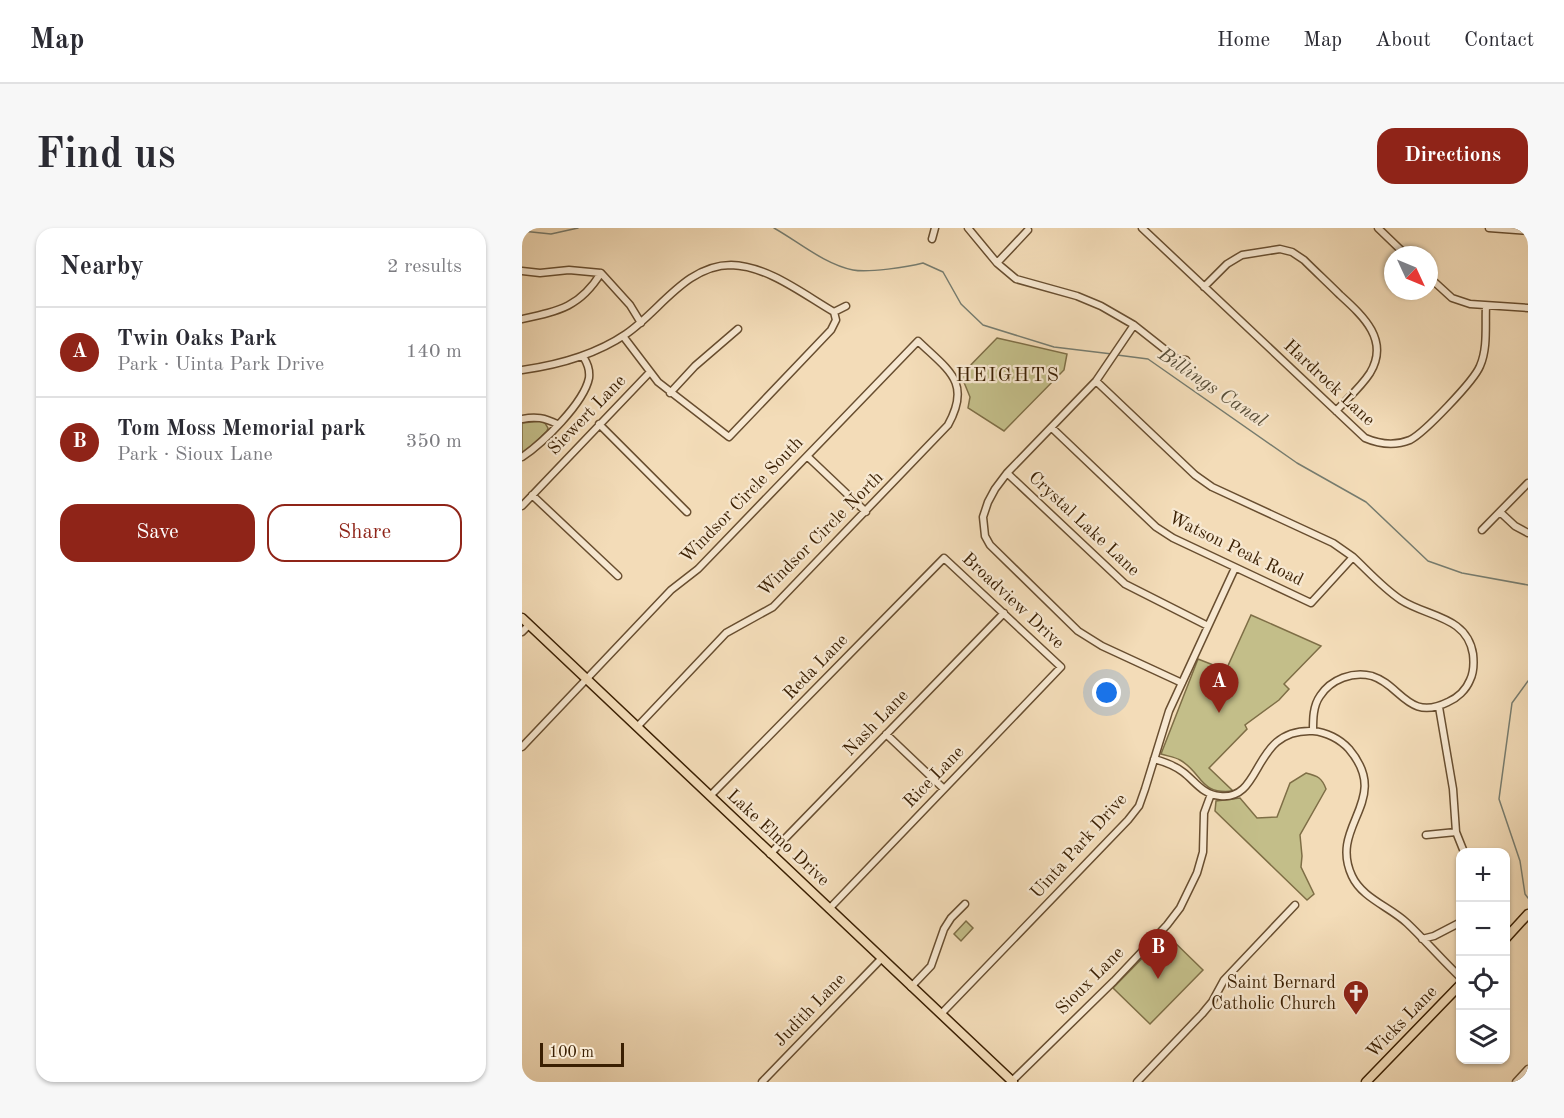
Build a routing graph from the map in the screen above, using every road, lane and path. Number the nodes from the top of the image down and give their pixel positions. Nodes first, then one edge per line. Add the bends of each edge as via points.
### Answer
1 (935, 228) edge
2 (968, 228) edge
3 (1378, 228) edge
4 (1489, 228) edge
5 (1146, 229) edge
6 (1028, 230) dead end
7 (1528, 231) edge
8 (932, 239) dead end
9 (1397, 246) edge
10 (997, 263) junction
11 (522, 271) edge
12 (602, 273) junction
13 (1438, 285) edge
14 (1204, 287) junction
15 (846, 306) dead end
16 (1486, 306) junction
17 (1528, 308) edge
18 (834, 312) junction
19 (522, 318) edge
20 (641, 323) junction
21 (1134, 325) junction
22 (738, 329) dead end
23 (623, 336) junction
24 (918, 341) joint
25 (584, 356) junction
26 (1186, 360) dead end
27 (522, 369) edge
28 (650, 372) junction
29 (1096, 381) junction
30 (670, 393) junction
31 (1336, 411) junction
32 (522, 419) edge
33 (557, 424) junction
34 (598, 424) junction
35 (1052, 428) junction
36 (807, 456) junction
37 (522, 457) edge
38 (1007, 473) junction
39 (1528, 483) edge
40 (532, 495) junction
41 (522, 506) edge
42 (687, 512) dead end
43 (866, 512) junction
44 (1500, 512) junction
45 (1482, 530) dead end
46 (1528, 533) edge
47 (1353, 557) junction
48 (944, 558) joint
49 (1235, 568) junction
50 (618, 576) dead end
51 (1004, 613) junction
52 (526, 621) edge
53 (1208, 626) junction
54 (522, 632) edge
55 (1061, 667) joint
56 (586, 678) junction
57 (1182, 683) junction
58 (1439, 707) junction
59 (637, 727) junction
60 (1313, 731) junction
61 (886, 734) junction
62 (522, 747) edge
63 (1154, 759) junction
64 (944, 789) junction
65 (1211, 794) junction
66 (710, 796) junction
67 (1456, 832) junction
68 (1426, 835) dead end
69 (1462, 848) edge
70 (770, 854) junction
71 (965, 904) dead end
72 (1295, 905) dead end
73 (829, 909) junction
74 (1528, 914) edge
75 (1456, 925) edge
76 (1510, 934) edge
77 (1422, 939) junction
78 (881, 959) junction
79 (1456, 973) edge
80 (911, 987) junction
81 (1456, 989) edge
82 (941, 1014) junction
83 (1528, 1069) edge
84 (762, 1082) edge
85 (1012, 1082) edge
86 (1137, 1082) edge
87 (1366, 1082) edge
88 (1516, 1082) edge

1 - 8 street
2 - 10 street
3 - 9 street
4 - 7 street
5 - 14 street, Hardrock Lane
6 - 10 street
10 - 21 street via 1016,279 1077,296
11 - 12 street
12 - 19 street via 592,288 572,304
12 - 20 street via 630,304
13 - 16 street via 1452,298
14 - 31 street, Hardrock Lane
14 - 31 street via 1234,258 1280,249 1304,260 1365,319 1380,349 1370,373
15 - 18 street
16 - 17 street
16 - 31 street, Hardrock Lane via 1480,367 1425,429 1410,440 1377,443 1365,438
18 - 20 street via 763,272 730,265 701,271
18 - 30 street via 836,320 831,330 729,437
20 - 23 street
21 - 26 street via 1177,359
21 - 29 street
22 - 30 street
23 - 25 street
23 - 28 street
24 - 36 street, Windsor Circle South
24 - 43 street, Windsor Circle North via 952,373 958,384 956,411 948,425
25 - 27 street
25 - 33 street via 589,379 578,400
28 - 30 street
28 - 34 street, Siewert Lane
29 - 35 street
29 - 47 street via 1212,487 1333,543
32 - 33 street via 544,418
33 - 37 street
34 - 40 street, Siewert Lane
34 - 42 street
35 - 38 street
35 - 49 street, Watson Peak Road via 1156,527
36 - 43 street
36 - 56 street, Windsor Circle South
38 - 53 street, Crystal Lake Lane via 1125,584
38 - 57 street via 983,517 990,545 1078,631
39 - 44 street
40 - 41 street, Siewert Lane
40 - 50 street
43 - 59 street, Windsor Circle North via 773,607 726,633
44 - 45 street
44 - 46 street
47 - 49 street, Watson Peak Road via 1311,603
47 - 58 street via 1384,588 1415,608 1450,621 1471,644 1475,664 1470,681 1463,691
48 - 51 street, Broadview Drive
48 - 66 street, Reda Lane
49 - 53 street, Uinta Park Drive
51 - 55 street, Broadview Drive
51 - 61 street, Nash Lane
52 - 54 street
52 - 56 main road, Lake Elmo Drive
53 - 57 street, Uinta Park Drive
55 - 64 street, Rice Lane
56 - 59 main road, Lake Elmo Drive
56 - 62 street, Windsor Circle South
57 - 63 street, Uinta Park Drive
58 - 60 street via 1416,706 1384,682 1359,674 1331,684 1320,696
58 - 67 street
59 - 66 main road, Lake Elmo Drive
60 - 65 street via 1294,733 1269,748 1247,787 1232,796
60 - 77 street via 1329,734 1345,744 1362,772 1366,788 1350,828 1346,854 1352,878
61 - 64 street
61 - 70 street, Nash Lane
63 - 65 street via 1182,770
63 - 82 street, Uinta Park Drive via 1138,806 1128,820
64 - 73 street, Rice Lane
65 - 85 street, Sioux Lane via 1204,813 1203,852 1180,908 1114,981
66 - 70 main road, Lake Elmo Drive
67 - 68 street
67 - 69 street
70 - 73 main road, Lake Elmo Drive
71 - 80 street via 944,929 931,966
72 - 86 street via 1224,980 1202,1014
73 - 78 main road, Lake Elmo Drive
74 - 76 main road
75 - 77 street
77 - 79 street
78 - 80 main road, Lake Elmo Drive
78 - 84 street, Judith Lane
80 - 82 main road, Lake Elmo Drive
81 - 87 main road, Wicks Lane
82 - 85 main road, Lake Elmo Drive
83 - 88 street

